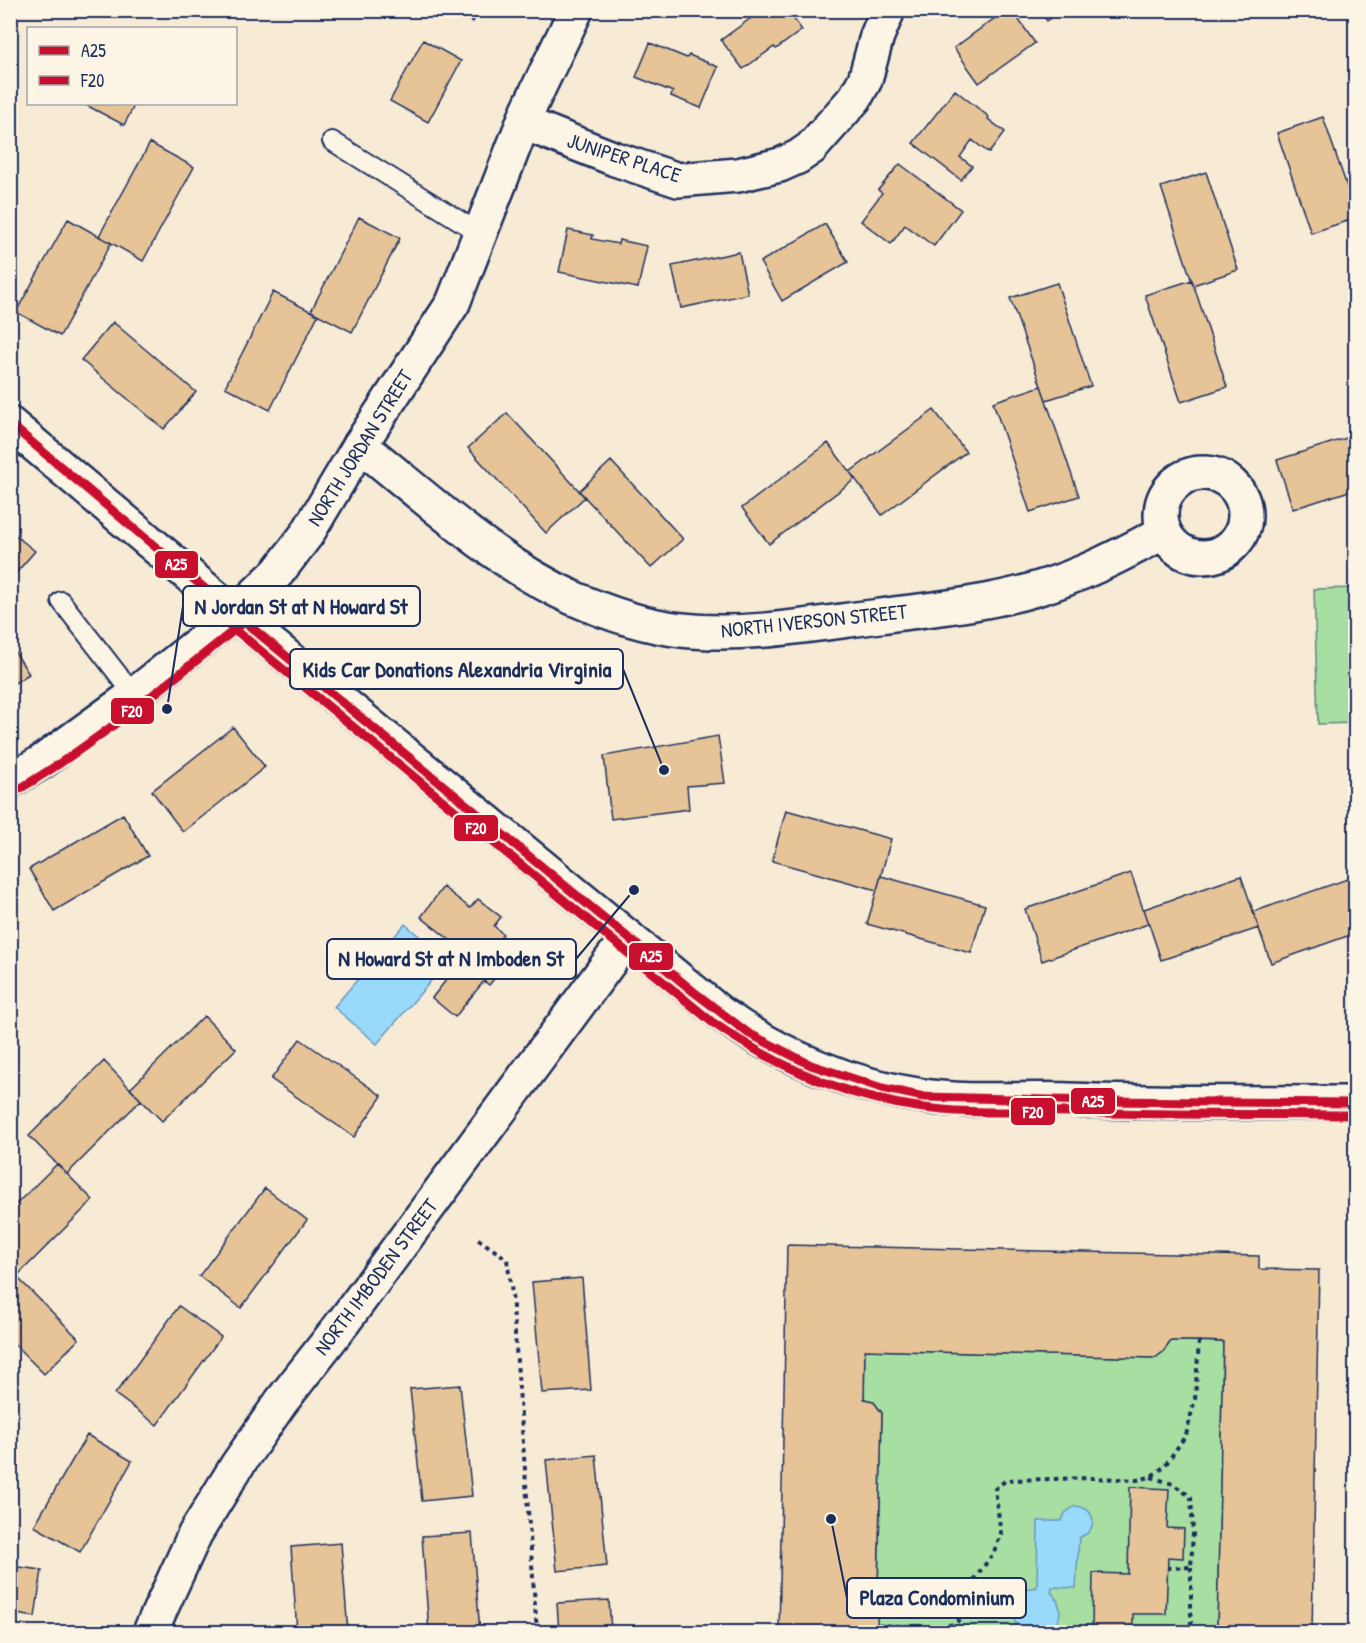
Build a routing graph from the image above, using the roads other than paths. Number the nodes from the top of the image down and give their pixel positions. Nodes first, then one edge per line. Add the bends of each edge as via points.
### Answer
1 (576, 10) edge
2 (888, 10) edge
3 (524, 123) junction
4 (332, 141) dead end
5 (481, 234) junction
6 (10, 424) edge
7 (360, 445) junction
8 (1164, 532) dead end
9 (61, 601) dead end
10 (235, 614) junction
11 (134, 695) junction
12 (10, 781) edge
13 (628, 937) junction
14 (1356, 1103) edge
15 (150, 1632) edge

1 - 3 street, NORTH JORDAN STREET
2 - 3 street, JUNIPER PLACE via 865,80 855,98 811,148 780,165 738,175 678,180
3 - 5 street, NORTH JORDAN STREET
4 - 5 lane
5 - 7 street, NORTH JORDAN STREET via 453,303
6 - 10 street
7 - 8 street, NORTH IVERSON STREET via 473,536 539,580 645,624 682,630 740,632 998,597 1082,573
7 - 10 street, NORTH JORDAN STREET via 307,534 278,572
9 - 11 lane
10 - 11 street, NORTH JORDAN STREET
10 - 13 street
11 - 12 street, NORTH JORDAN STREET
13 - 14 street via 748,1033 811,1065 882,1088 958,1098
13 - 15 street, NORTH IMBODEN STREET via 238,1464 195,1533

